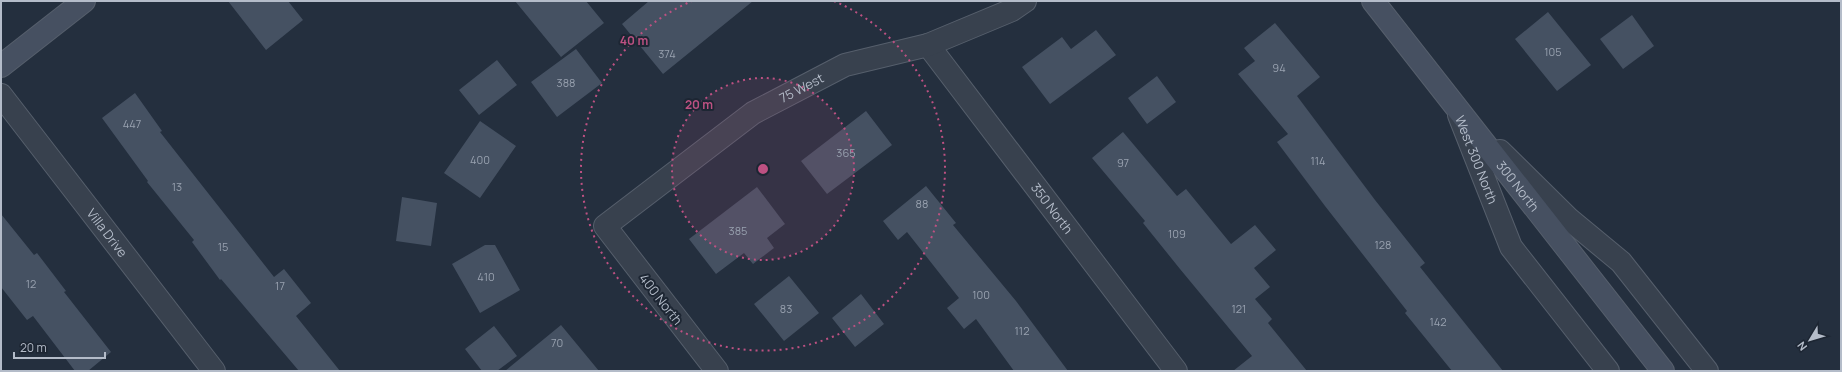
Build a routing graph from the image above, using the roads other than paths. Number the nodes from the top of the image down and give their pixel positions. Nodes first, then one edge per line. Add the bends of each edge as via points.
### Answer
1 (84, 1) edge
2 (1025, 1) edge
3 (1373, 1) edge
4 (928, 45) junction
5 (1, 66) edge
6 (1, 94) edge
7 (1457, 108) junction
8 (605, 226) joint
9 (214, 371) edge
10 (717, 371) edge
11 (1176, 371) edge
12 (1608, 371) edge
13 (1663, 371) edge
14 (1707, 371) edge

1 - 5 main road
2 - 4 street, 75 West via 1012,10
3 - 7 main road, 300 North
4 - 8 street, 75 West via 845,65 753,113
4 - 11 street, 350 North
6 - 9 street, Villa Drive
7 - 12 street, West 300 North via 1511,247
7 - 13 main road, 300 North
7 - 14 street, West 300 North via 1569,219 1621,262
8 - 10 street, 400 North

